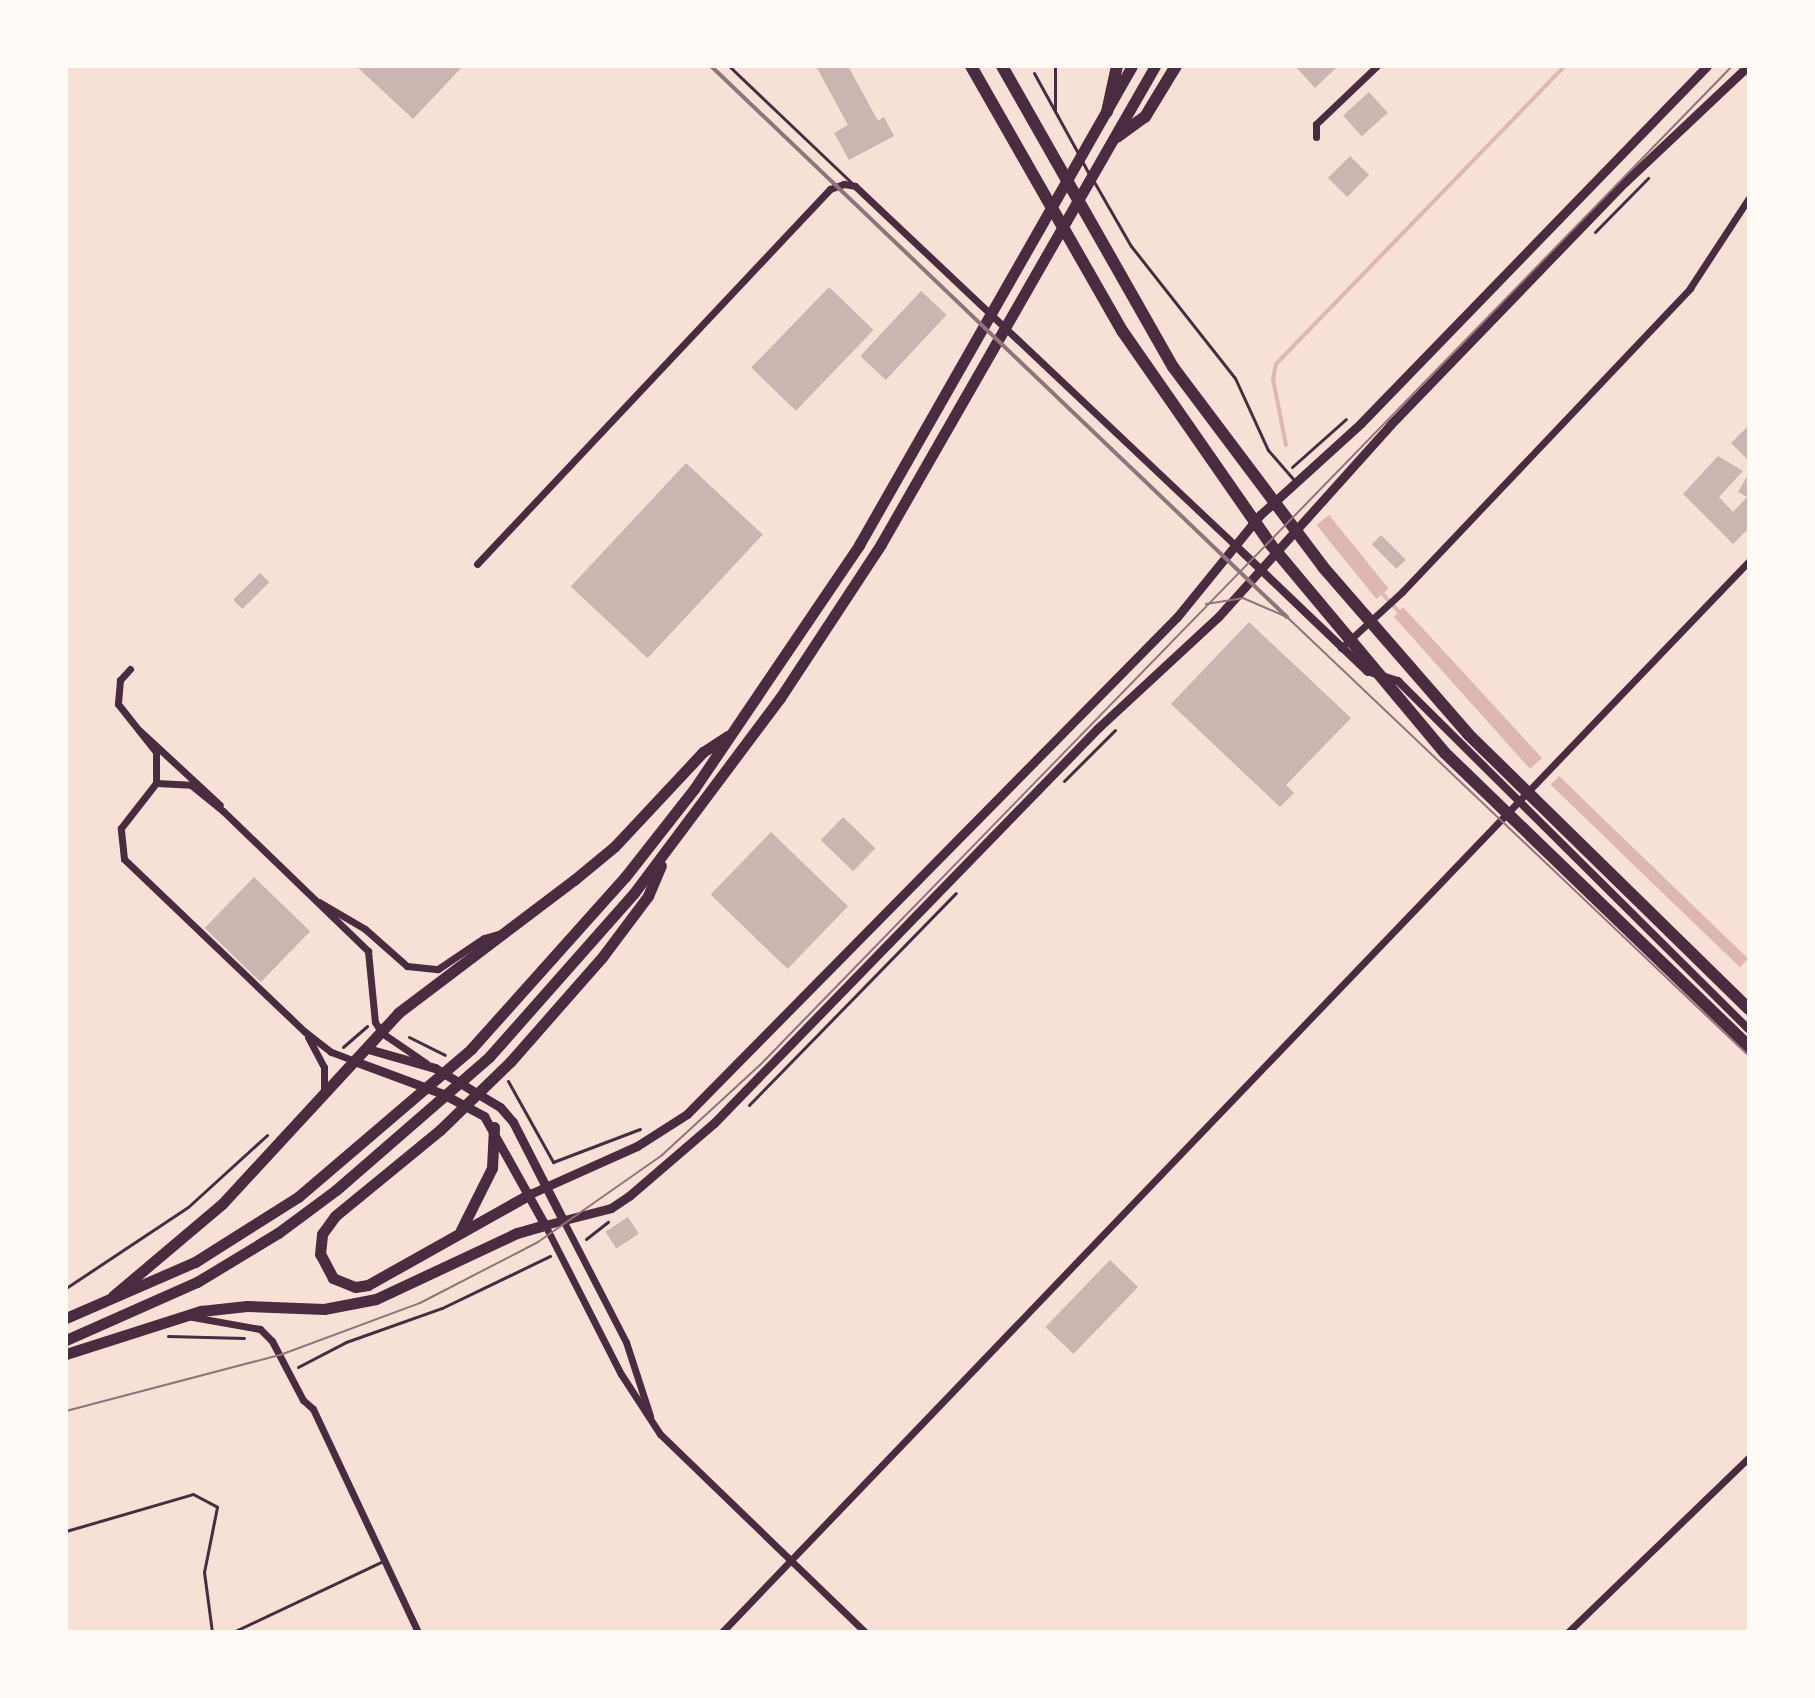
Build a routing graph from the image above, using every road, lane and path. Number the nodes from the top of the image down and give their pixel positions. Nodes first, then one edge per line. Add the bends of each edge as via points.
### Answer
1 (729, 66) edge
2 (971, 66) edge
3 (1002, 66) edge
4 (1055, 66) edge
5 (1117, 66) edge
6 (1132, 66) edge
7 (1155, 66) edge
8 (1176, 66) edge
9 (1377, 66) edge
10 (1707, 66) edge
11 (1748, 66) edge
12 (1034, 73) dead end
13 (1107, 112) junction
14 (1055, 113) junction
15 (1117, 137) junction
16 (1316, 137) dead end
17 (855, 186) junction
18 (1749, 198) edge
19 (1351, 415) dead end
20 (1287, 472) junction
21 (1295, 481) junction
22 (1236, 546) junction
23 (1749, 561) edge
24 (477, 564) dead end
25 (1258, 569) junction
26 (1341, 648) junction
27 (130, 669) dead end
28 (1367, 671) junction
29 (1428, 712) junction
30 (139, 730) junction
31 (735, 731) junction
32 (156, 783) junction
33 (1515, 802) junction
34 (223, 811) junction
35 (667, 852) junction
36 (319, 902) junction
37 (508, 932) junction
38 (1749, 1009) edge
39 (1749, 1029) edge
40 (305, 1032) junction
41 (382, 1033) junction
42 (1749, 1047) edge
43 (368, 1049) junction
44 (357, 1062) junction
45 (435, 1068) junction
46 (323, 1097) junction
47 (650, 1124) dead end
48 (494, 1127) junction
49 (273, 1130) dead end
50 (558, 1163) dead end
51 (547, 1186) junction
52 (530, 1194) junction
53 (563, 1220) junction
54 (545, 1225) junction
55 (460, 1231) junction
56 (538, 1258) dead end
57 (66, 1288) edge
58 (105, 1304) junction
59 (185, 1314) junction
60 (66, 1318) edge
61 (158, 1337) dead end
62 (246, 1338) dead end
63 (66, 1340) edge
64 (66, 1354) edge
65 (288, 1372) junction
66 (652, 1422) junction
67 (1749, 1457) edge
68 (66, 1531) edge
69 (385, 1560) junction
70 (792, 1560) junction
71 (212, 1632) edge
72 (233, 1632) edge
73 (418, 1632) edge
74 (722, 1632) edge
75 (865, 1632) edge
76 (1568, 1632) edge

1 - 17 lane
2 - 42 highway via 1123,332 1234,495 1306,589 1445,753
3 - 38 highway via 1173,367 1370,625 1468,734
4 - 14 lane
5 - 13 highway
6 - 13 highway
7 - 15 highway
8 - 15 highway via 1145,117
9 - 16 street via 1316,124
10 - 21 main road via 1361,423
11 - 25 main road via 1615,193
12 - 14 lane
13 - 31 highway via 859,545
14 - 20 lane via 1131,246 1235,378 1268,450
15 - 35 highway via 847,599
17 - 22 street
17 - 24 street via 830,189
18 - 26 street via 1690,288 1381,613
19 - 20 path
20 - 21 lane
21 - 22 main road
22 - 25 street
22 - 51 main road via 1177,617 687,1114 637,1146
23 - 33 street
25 - 26 street
25 - 53 main road via 1218,617 1087,738 714,1123 611,1208
26 - 28 street
27 - 30 street via 120,680 118,704
28 - 29 street via 1391,696
28 - 29 street via 1398,681
29 - 33 street
30 - 32 street via 156,752
30 - 34 street
31 - 37 highway via 703,752 615,846
31 - 58 highway via 625,877 471,1049 402,1113 265,1220 195,1262
32 - 34 street via 191,785
32 - 40 street via 121,828 124,859
33 - 39 street
33 - 70 street
34 - 36 street
35 - 55 highway via 648,896 510,1062 440,1130 335,1216 322,1234 320,1254 333,1278 368,1285
35 - 63 highway via 489,1057 318,1204 238,1259
36 - 37 street via 365,929 407,966 438,969 484,938
36 - 41 street via 368,951 374,980 372,1010
37 - 41 highway via 440,979
40 - 44 street via 331,1052
40 - 46 street via 324,1067
41 - 43 highway
41 - 45 street
43 - 44 highway
43 - 45 main road
44 - 46 highway
44 - 48 main road via 443,1094
45 - 51 main road via 500,1107
46 - 58 highway via 222,1204
47 - 50 path
48 - 52 main road
48 - 55 highway via 492,1168
49 - 57 path via 188,1207
51 - 52 main road
51 - 53 main road
52 - 54 main road
52 - 55 highway
53 - 54 main road
53 - 66 street via 626,1342
54 - 59 highway via 359,1304 307,1310 229,1306
54 - 66 street
56 - 65 path via 442,1308 346,1342
58 - 60 highway
59 - 64 highway
59 - 65 street via 260,1329
61 - 62 path
65 - 69 street via 313,1409
66 - 70 street
67 - 76 street
68 - 71 lane via 193,1494 217,1507 204,1572
69 - 72 lane
69 - 73 street
70 - 74 street
70 - 75 street

